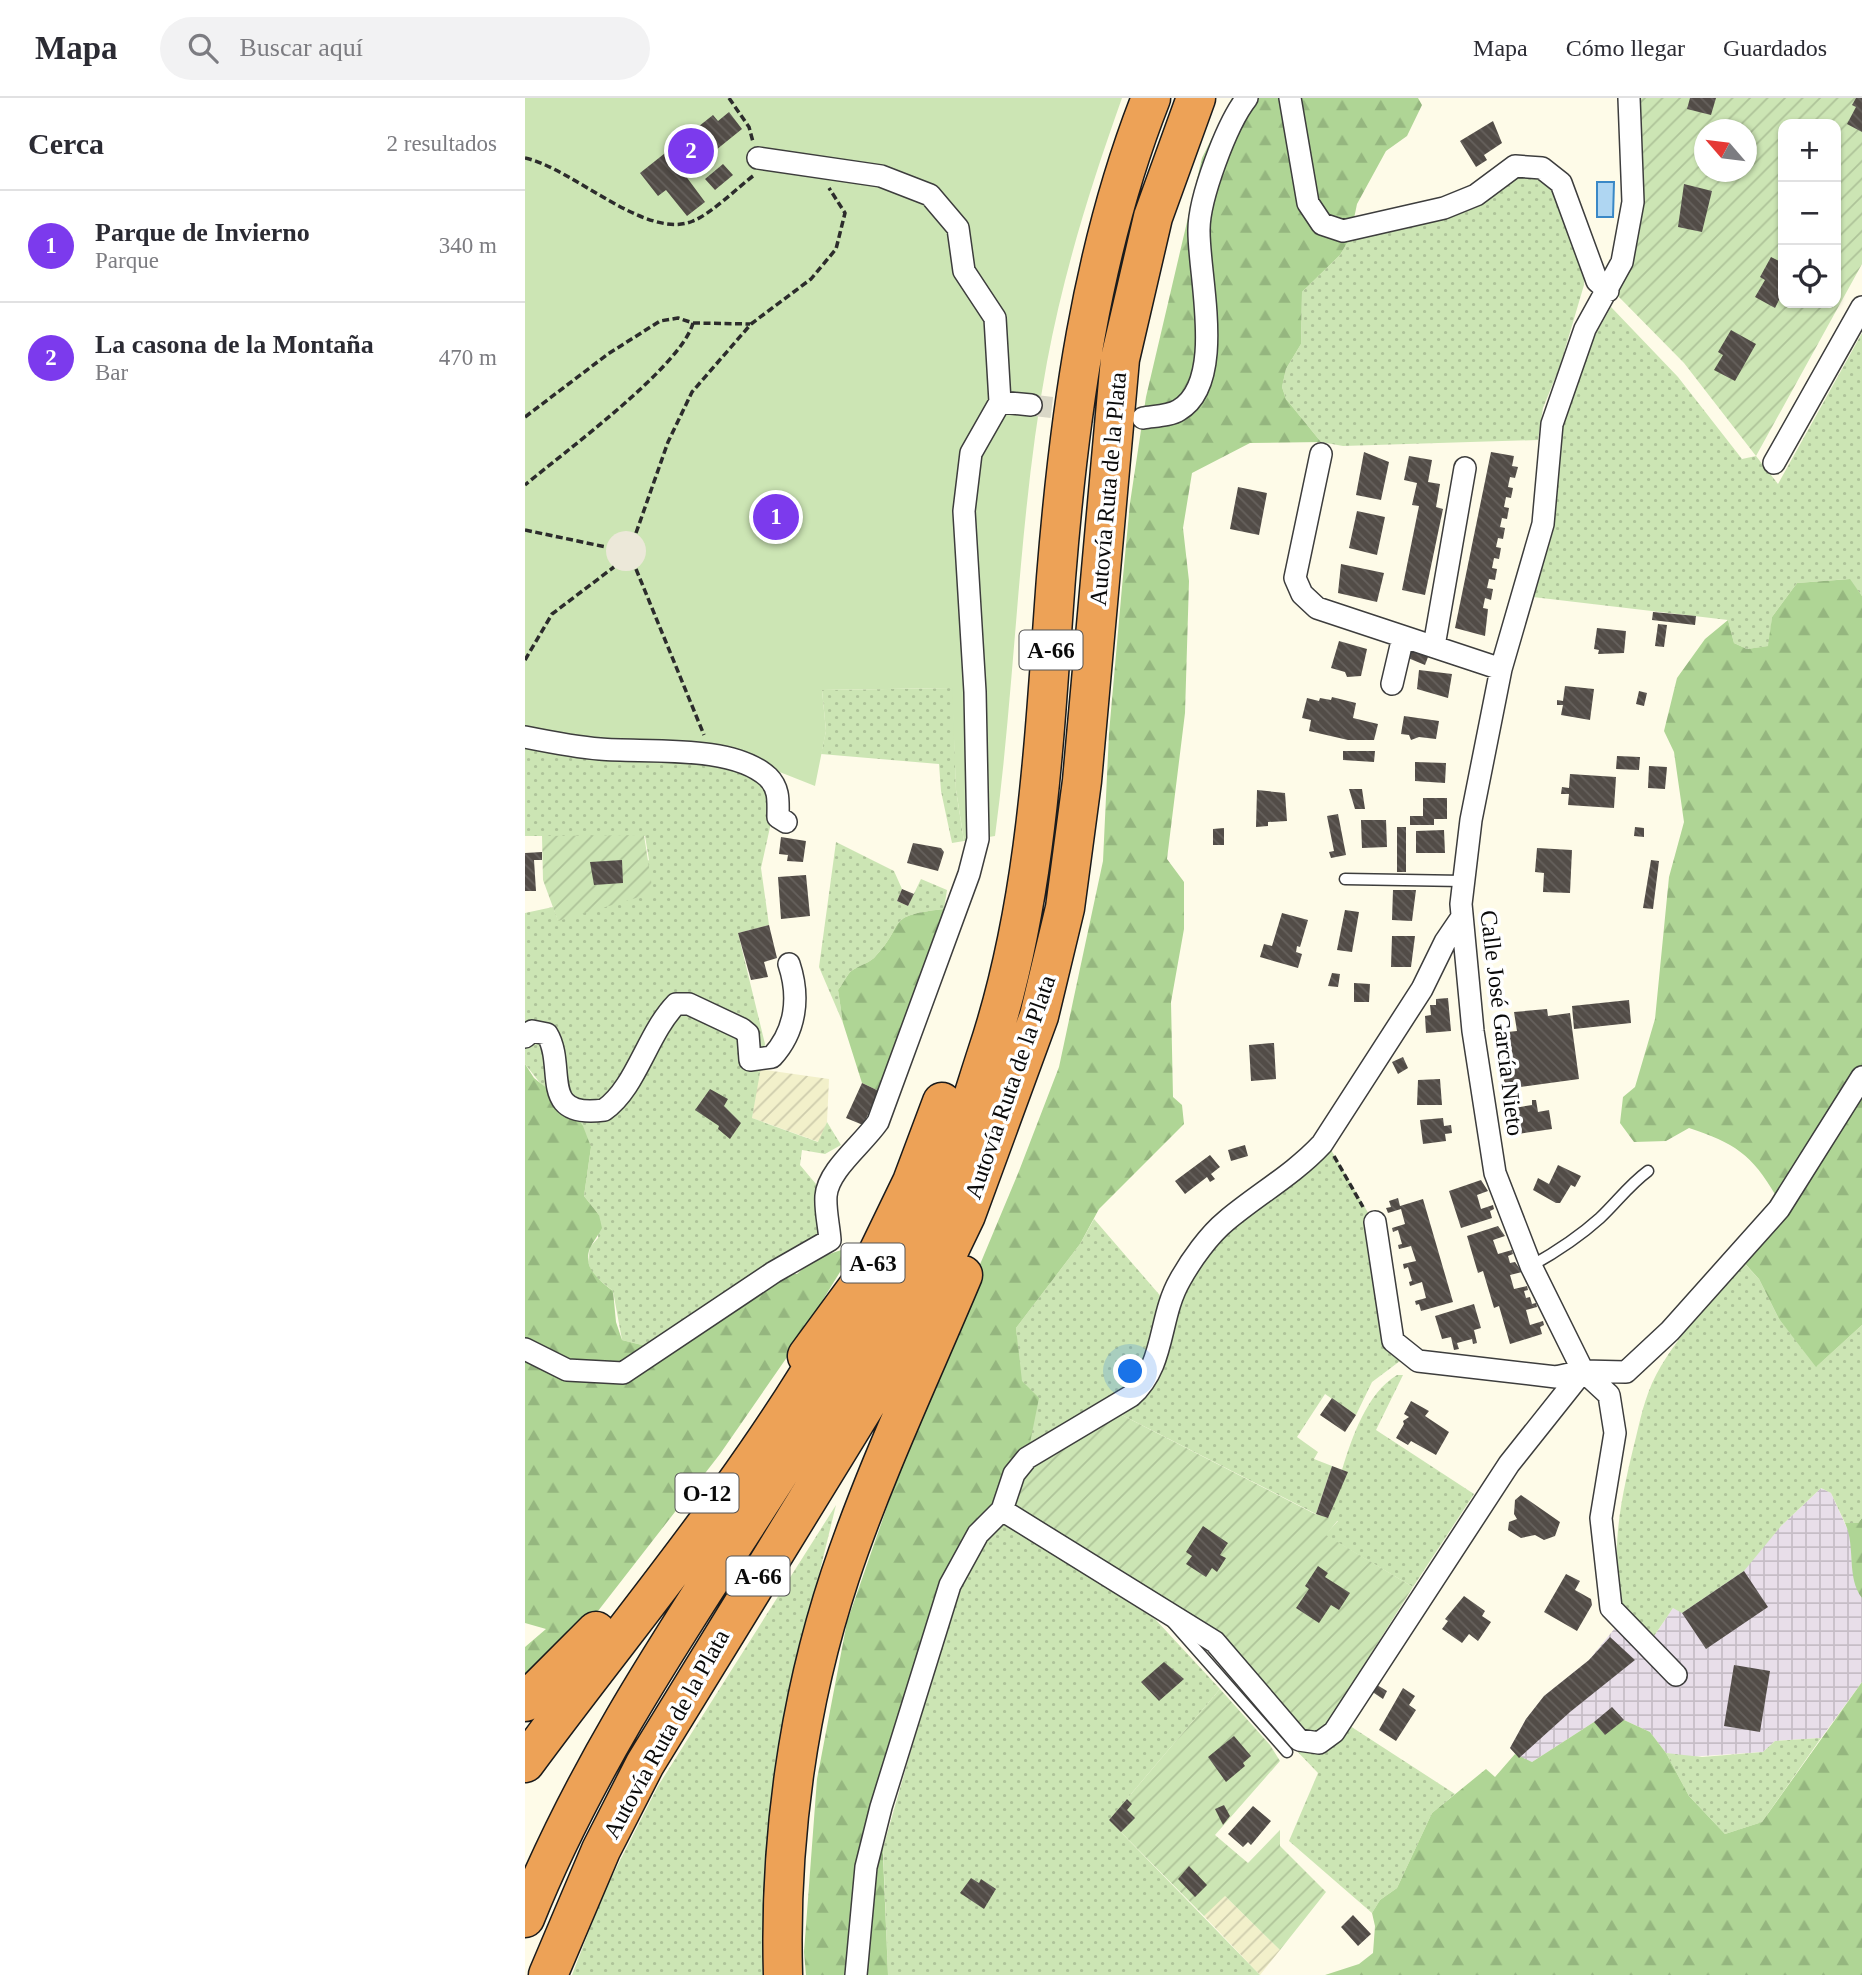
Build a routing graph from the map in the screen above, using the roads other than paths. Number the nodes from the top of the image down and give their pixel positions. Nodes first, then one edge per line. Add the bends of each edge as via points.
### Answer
1 (1151, 98) edge
2 (1196, 98) edge
3 (1247, 98) edge
4 (1290, 98) edge
5 (1629, 98) edge
6 (758, 158) road end
7 (1608, 290) junction
8 (1862, 307) edge
9 (1000, 402) junction
10 (1031, 405) tunnel mouth
11 (1143, 418) tunnel mouth
12 (1321, 454) dead end
13 (1774, 463) dead end
14 (1465, 468) dead end
15 (1403, 637) junction
16 (1434, 646) junction
17 (1501, 669) junction
18 (1048, 680) junction
19 (1392, 684) dead end
20 (525, 737) edge
21 (786, 822) dead end
22 (1345, 879) dead end
23 (1463, 881) junction
24 (1462, 917) junction
25 (789, 964) dead end
26 (1039, 1016) junction
27 (525, 1037) edge
28 (1862, 1077) edge
29 (1648, 1171) dead end
30 (1375, 1222) road end
31 (1531, 1266) junction
32 (870, 1270) junction
33 (525, 1349) edge
34 (1583, 1371) junction
35 (1002, 1510) junction
36 (1161, 1609) junction
37 (1676, 1675) dead end
38 (525, 1702) edge
39 (1287, 1752) dead end
40 (525, 1763) edge
41 (527, 1913) edge
42 (554, 1959) edge
43 (783, 1975) edge
44 (856, 1975) edge

1 - 18 highway, Autovía Ruta de la Plata / A-66 via 1121,185 1082,348
2 - 26 highway, Autovía Ruta de la Plata / A-66 via 1153,218 1120,359 1082,781 1065,908
3 - 11 street via 1214,167 1198,229 1207,317 1198,393 1178,411
4 - 7 street via 1308,203 1322,224 1343,232 1444,208 1476,195 1515,166 1542,168 1561,183 1597,281
5 - 7 street, Calle José García Nieto via 1633,202 1622,262
6 - 9 street via 881,176 930,195 958,228 964,271 995,318
7 - 17 street, Calle José García Nieto via 1585,329 1552,424 1543,524
8 - 13 street
9 - 10 street
9 - 33 street via 971,453 964,510 978,839 878,1122 833,1172 826,1196 830,1240 623,1373 567,1370
12 - 15 street via 1295,579 1317,608
14 - 16 street
15 - 16 street
15 - 19 street
16 - 17 street
17 - 23 street, Calle José García Nieto
18 - 32 highway, A-63 via 995,938 966,1036 912,1182
18 - 41 highway, Autovía Ruta de la Plata / A-66 via 1037,819 1016,943 988,1049 936,1198 828,1396 628,1715 575,1811
20 - 21 street via 738,761 768,777 778,791 778,817
22 - 23 lane
23 - 24 street, Calle José García Nieto
24 - 31 street, Calle José García Nieto via 1473,1031 1496,1173
24 - 35 street via 1422,989 1325,1139 1303,1165 1223,1223 1179,1281 1145,1383 1132,1396 1027,1458 1014,1474
25 - 27 street via 796,998 793,1020 786,1042 772,1057 750,1060 748,1034 742,1029 689,1004 676,1004 653,1033 626,1084 604,1110 578,1110 561,1099 556,1089 553,1044 547,1034 532,1031
26 - 42 highway, Autovía Ruta de la Plata / A-66 via 965,1215 929,1292 887,1370 645,1764 601,1850
26 - 43 highway via 1008,1160 840,1576 810,1689 792,1801 781,1920
28 - 34 street via 1779,1209 1670,1331 1626,1372
29 - 31 lane via 1567,1245
30 - 34 street via 1393,1341 1417,1361 1556,1377
31 - 34 street, Calle José García Nieto
32 - 38 highway, O-12 via 659,1556 582,1647
32 - 40 highway, A-63 via 768,1436
34 - 36 street via 1509,1464 1334,1732 1318,1743 1299,1740 1215,1642
34 - 37 street via 1609,1395 1615,1433 1601,1518 1611,1608
35 - 36 street
35 - 44 street via 978,1534 950,1585 866,1867
36 - 39 lane

